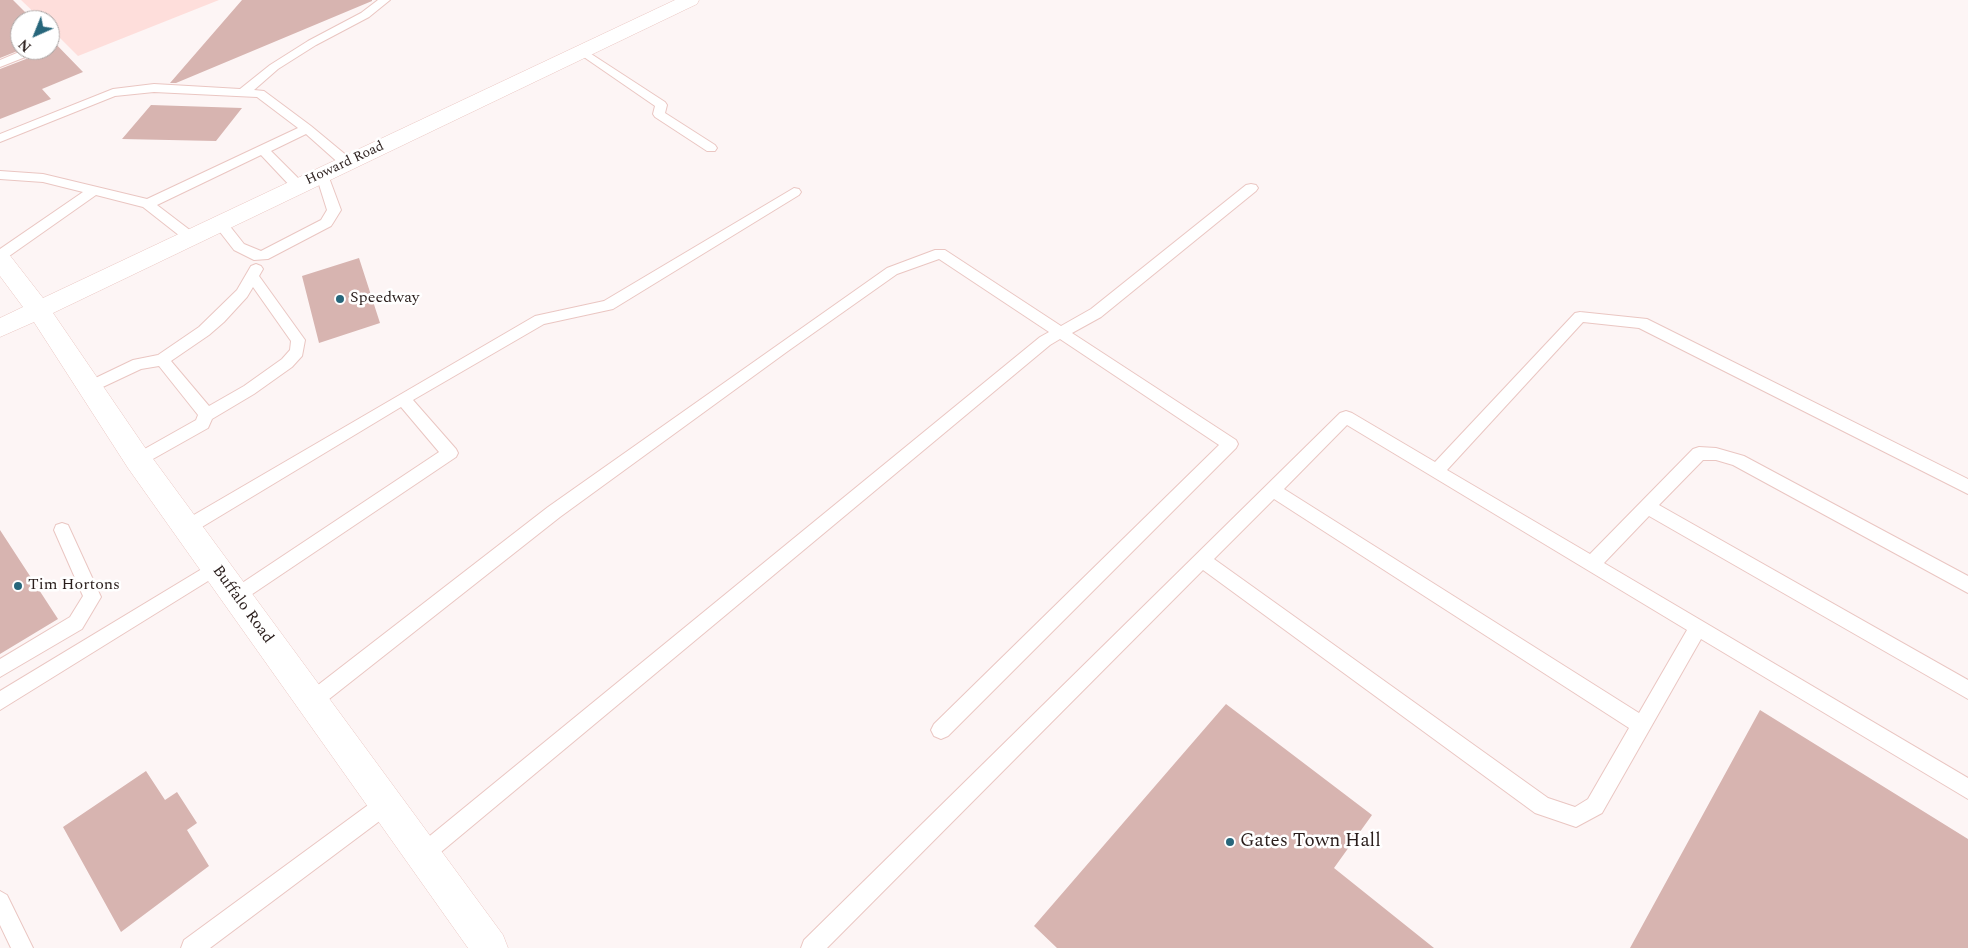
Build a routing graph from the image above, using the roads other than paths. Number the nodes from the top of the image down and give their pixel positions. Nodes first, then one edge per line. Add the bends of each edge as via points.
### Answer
1 (385, 0) edge
2 (683, 1) edge
3 (582, 51) junction
4 (243, 93) junction
5 (307, 129) junction
6 (0, 138) edge
7 (710, 148) dead end
8 (263, 150) junction
9 (346, 163) junction
10 (0, 174) edge
11 (322, 174) junction
12 (298, 186) junction
13 (1251, 188) dead end
14 (93, 191) junction
15 (794, 192) dead end
16 (148, 204) junction
17 (220, 223) junction
18 (190, 237) junction
19 (263, 256) junction
20 (0, 257) edge
21 (252, 276) junction
22 (38, 309) junction
23 (0, 328) edge
24 (1060, 333) junction
25 (162, 360) junction
26 (90, 387) junction
27 (403, 400) junction
28 (206, 415) junction
29 (138, 460) junction
30 (1436, 470) junction
31 (1968, 487) edge
32 (1272, 490) junction
33 (1647, 506) junction
34 (186, 528) junction
35 (62, 530) dead end
36 (1202, 560) junction
37 (1592, 564) junction
38 (215, 568) junction
39 (1968, 585) edge
40 (236, 596) junction
41 (1698, 628) junction
42 (0, 669) edge
43 (1968, 690) edge
44 (0, 701) edge
45 (312, 701) junction
46 (1642, 725) junction
47 (941, 730) dead end
48 (1968, 789) edge
49 (386, 804) junction
50 (422, 855) junction
51 (0, 902) edge
52 (22, 948) edge
53 (192, 948) edge
54 (490, 948) edge
55 (812, 948) edge

1 - 4 lane via 365,15 274,67
2 - 3 main road, Howard Road
3 - 7 lane via 661,104 659,114
3 - 9 main road, Howard Road
4 - 5 lane via 260,94
4 - 6 lane via 154,88 113,93
5 - 8 lane
5 - 9 lane
8 - 12 lane
8 - 16 lane
9 - 11 main road, Howard Road
10 - 14 lane via 43,178
11 - 12 main road, Howard Road
11 - 19 lane via 334,210 326,223
12 - 17 main road, Howard Road
13 - 24 lane via 1096,312
14 - 16 lane
14 - 20 lane
15 - 27 lane via 608,305 540,320
16 - 18 lane
17 - 18 main road, Howard Road
17 - 19 lane via 239,247
18 - 22 main road, Howard Road
19 - 21 lane
20 - 22 main road, Buffalo Road
21 - 25 lane via 220,318
21 - 28 lane via 298,340 297,352 249,390
22 - 23 main road, Howard Road
22 - 26 main road, Buffalo Road
24 - 45 lane via 940,254 892,271 554,512
24 - 47 lane via 1230,444
24 - 50 lane via 1044,341
25 - 26 lane via 138,364
25 - 28 lane
26 - 29 main road, Buffalo Road
27 - 34 lane
27 - 40 lane via 450,453
28 - 29 lane via 202,424
29 - 34 main road, Buffalo Road
30 - 31 lane via 1580,317 1642,323
30 - 32 lane via 1346,417
30 - 37 lane
32 - 36 lane
32 - 46 lane
33 - 37 lane
33 - 39 lane via 1699,454 1716,454 1738,460
33 - 43 lane
34 - 38 main road, Buffalo Road
35 - 42 lane via 92,597 76,623
36 - 46 lane via 1542,806 1576,817 1595,806
36 - 55 lane
37 - 41 lane
38 - 40 main road, Buffalo Road
38 - 44 lane
40 - 45 main road, Buffalo Road
41 - 46 lane
41 - 48 lane
45 - 49 main road, Buffalo Road
49 - 50 main road, Buffalo Road
49 - 53 lane
50 - 54 main road, Buffalo Road
51 - 52 lane

